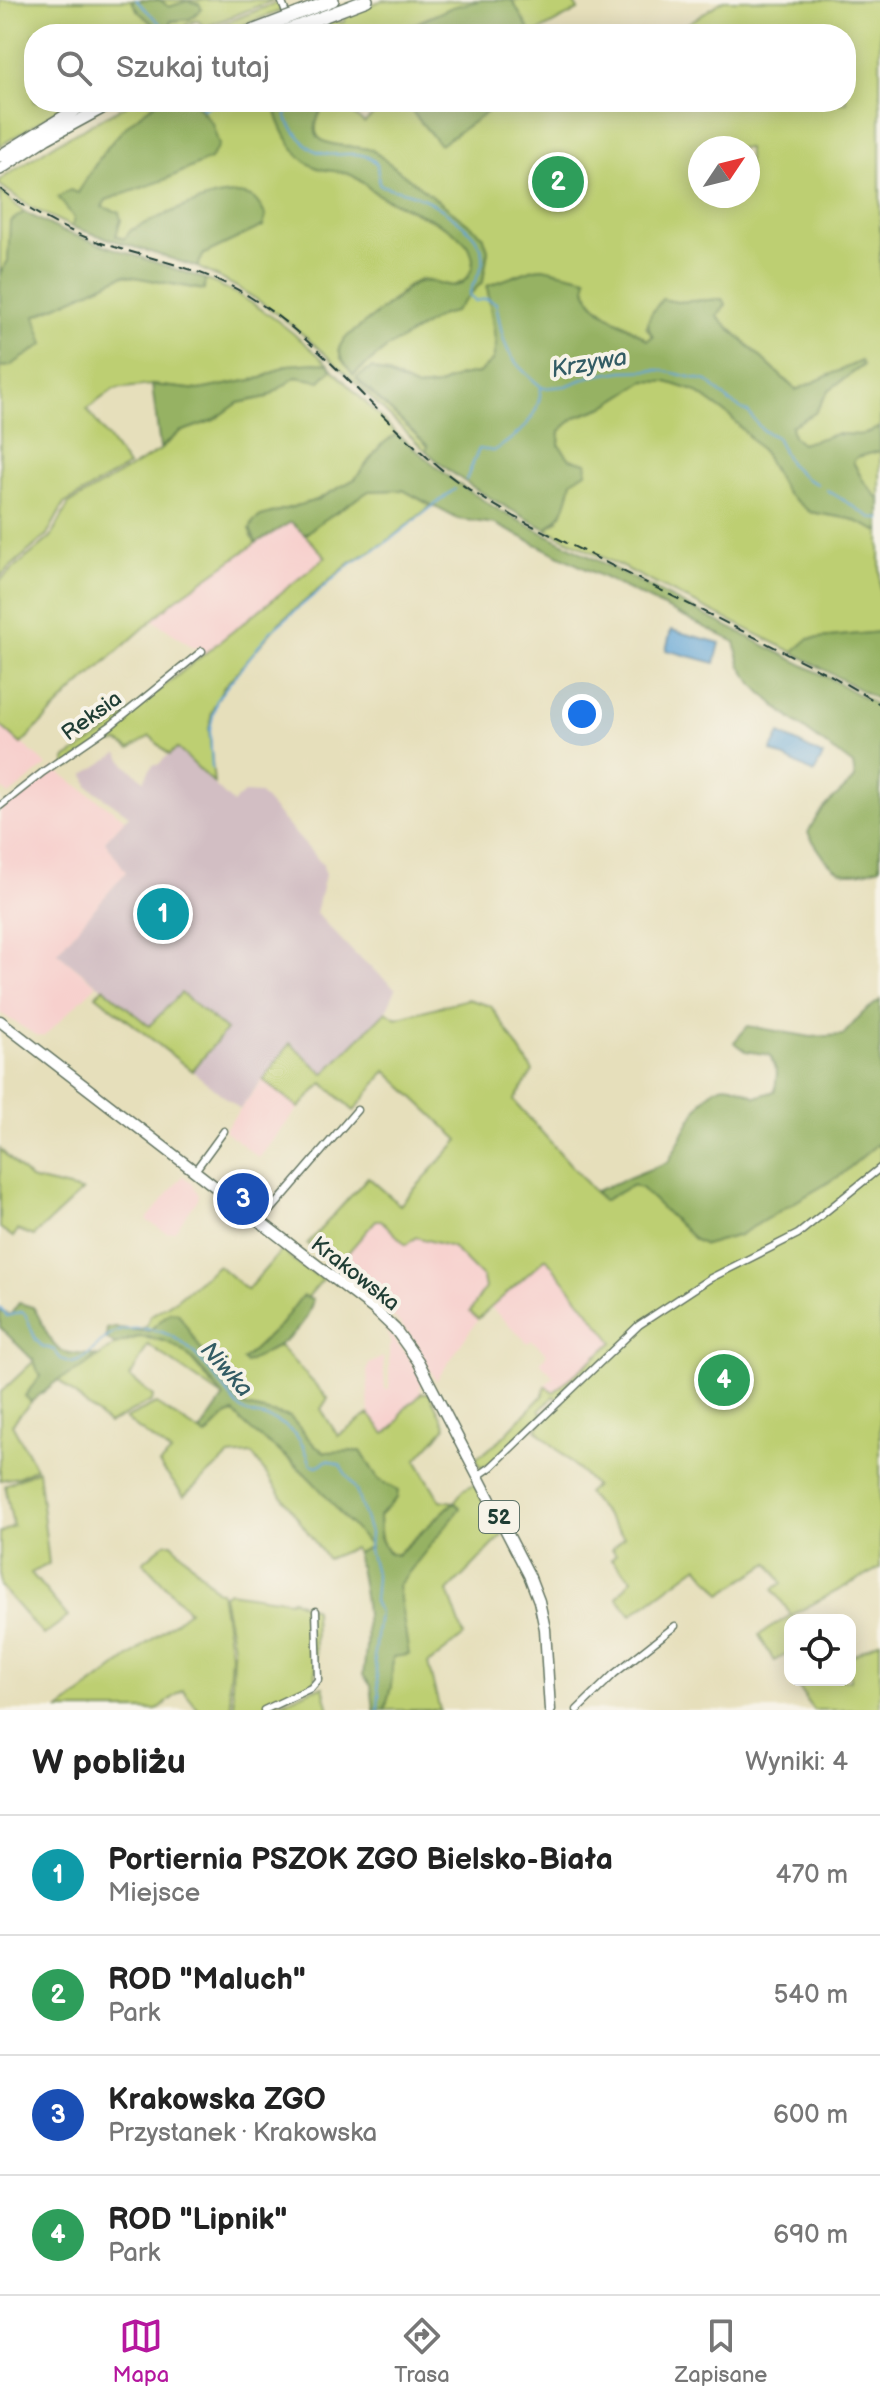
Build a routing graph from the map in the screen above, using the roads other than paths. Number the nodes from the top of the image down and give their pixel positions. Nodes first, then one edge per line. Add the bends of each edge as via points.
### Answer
1 (281, 0) edge
2 (333, 0) edge
3 (367, 0) edge
4 (297, 24) edge
5 (72, 112) edge
6 (95, 112) edge
7 (0, 156) edge
8 (0, 169) edge
9 (202, 651) dead end
10 (0, 806) edge
11 (0, 1021) edge
12 (357, 1110) dead end
13 (224, 1131) dead end
14 (880, 1168) edge
15 (194, 1172) junction
16 (260, 1223) junction
17 (478, 1476) junction
18 (316, 1611) dead end
19 (675, 1626) dead end
20 (264, 1710) edge
21 (550, 1710) edge
22 (577, 1710) edge

1 - 4 street
2 - 4 highway
3 - 4 highway
5 - 7 highway
6 - 8 highway
9 - 10 street, Reksia
11 - 15 main road, Krakowska / 52
12 - 16 street
13 - 15 street
14 - 17 street via 798,1234 709,1279 639,1325
15 - 16 main road, Krakowska / 52
16 - 17 main road, Krakowska / 52 via 395,1329 418,1361
17 - 21 main road, Krakowska / 52 via 539,1601
18 - 20 street via 318,1680
19 - 22 street

